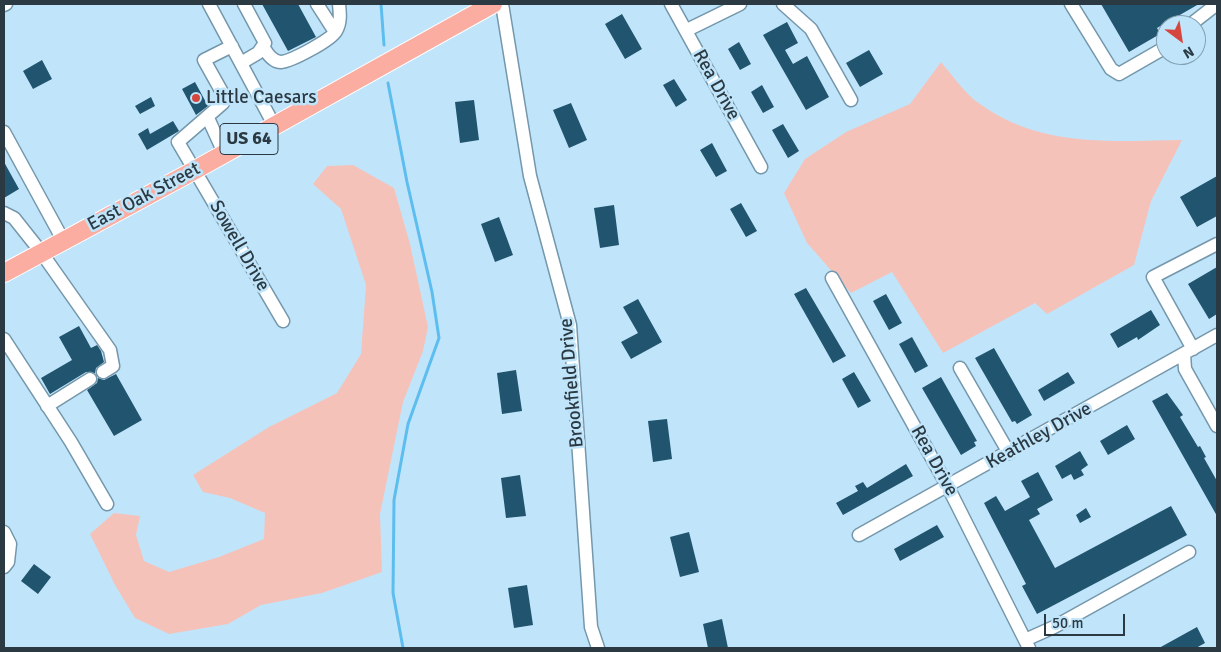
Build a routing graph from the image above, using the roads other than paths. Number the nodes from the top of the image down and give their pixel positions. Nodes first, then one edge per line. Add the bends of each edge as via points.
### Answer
1 (209, 4) edge
2 (244, 4) edge
3 (318, 4) edge
4 (339, 4) edge
5 (493, 4) edge
6 (502, 4) edge
7 (671, 4) edge
8 (740, 4) edge
9 (783, 4) edge
10 (1071, 4) edge
11 (1217, 4) edge
12 (1203, 15) edge
13 (686, 30) junction
14 (335, 32) junction
15 (232, 46) junction
16 (264, 48) junction
17 (1156, 53) edge
18 (241, 63) junction
19 (850, 100) dead end
20 (208, 118) junction
21 (274, 125) junction
22 (4, 132) edge
23 (224, 153) junction
24 (761, 166) dead end
25 (195, 170) junction
26 (4, 213) edge
27 (64, 240) junction
28 (1217, 244) edge
29 (41, 252) junction
30 (4, 273) edge
31 (832, 278) dead end
32 (283, 321) dead end
33 (1217, 335) edge
34 (4, 339) edge
35 (1189, 352) junction
36 (960, 368) dead end
37 (103, 372) dead end
38 (90, 379) dead end
39 (47, 406) junction
40 (1217, 426) edge
41 (1009, 453) junction
42 (948, 487) junction
43 (107, 504) dead end
44 (4, 532) edge
45 (859, 535) dead end
46 (1189, 552) dead end
47 (4, 567) edge
48 (1027, 644) edge
49 (598, 648) edge

1 - 15 street
2 - 16 street via 264,38
3 - 14 street
4 - 14 street via 340,16
5 - 21 highway, East Oak Street / US 64
6 - 49 street, Brookfield Drive via 530,176 570,325 591,626
7 - 13 street, Rea Drive
8 - 13 street
9 - 19 street via 811,29
10 - 17 street via 1111,69 1119,74
11 - 12 street
13 - 24 street, Rea Drive
14 - 16 street via 306,51 281,62 274,61
15 - 18 street
15 - 20 street via 204,60 224,94 223,104
16 - 18 street
18 - 21 street
20 - 23 street
20 - 25 street, Sowell Drive via 178,142
21 - 23 highway, East Oak Street / US 64
22 - 27 street
23 - 25 highway, East Oak Street / US 64
25 - 27 highway, East Oak Street / US 64
25 - 32 street, Sowell Drive
26 - 29 street via 14,218
27 - 29 highway, East Oak Street / US 64
28 - 35 street via 1153,277
29 - 30 highway, East Oak Street / US 64
29 - 37 street via 110,350 113,366
31 - 42 street, Rea Drive
33 - 35 street, Keathley Drive
34 - 39 street
35 - 40 street via 1185,369
35 - 41 street, Keathley Drive
36 - 41 street
38 - 39 street
39 - 43 street
41 - 42 street, Keathley Drive
42 - 45 street, Keathley Drive
42 - 48 street, Rea Drive
44 - 47 street via 10,544 8,562
46 - 48 street

